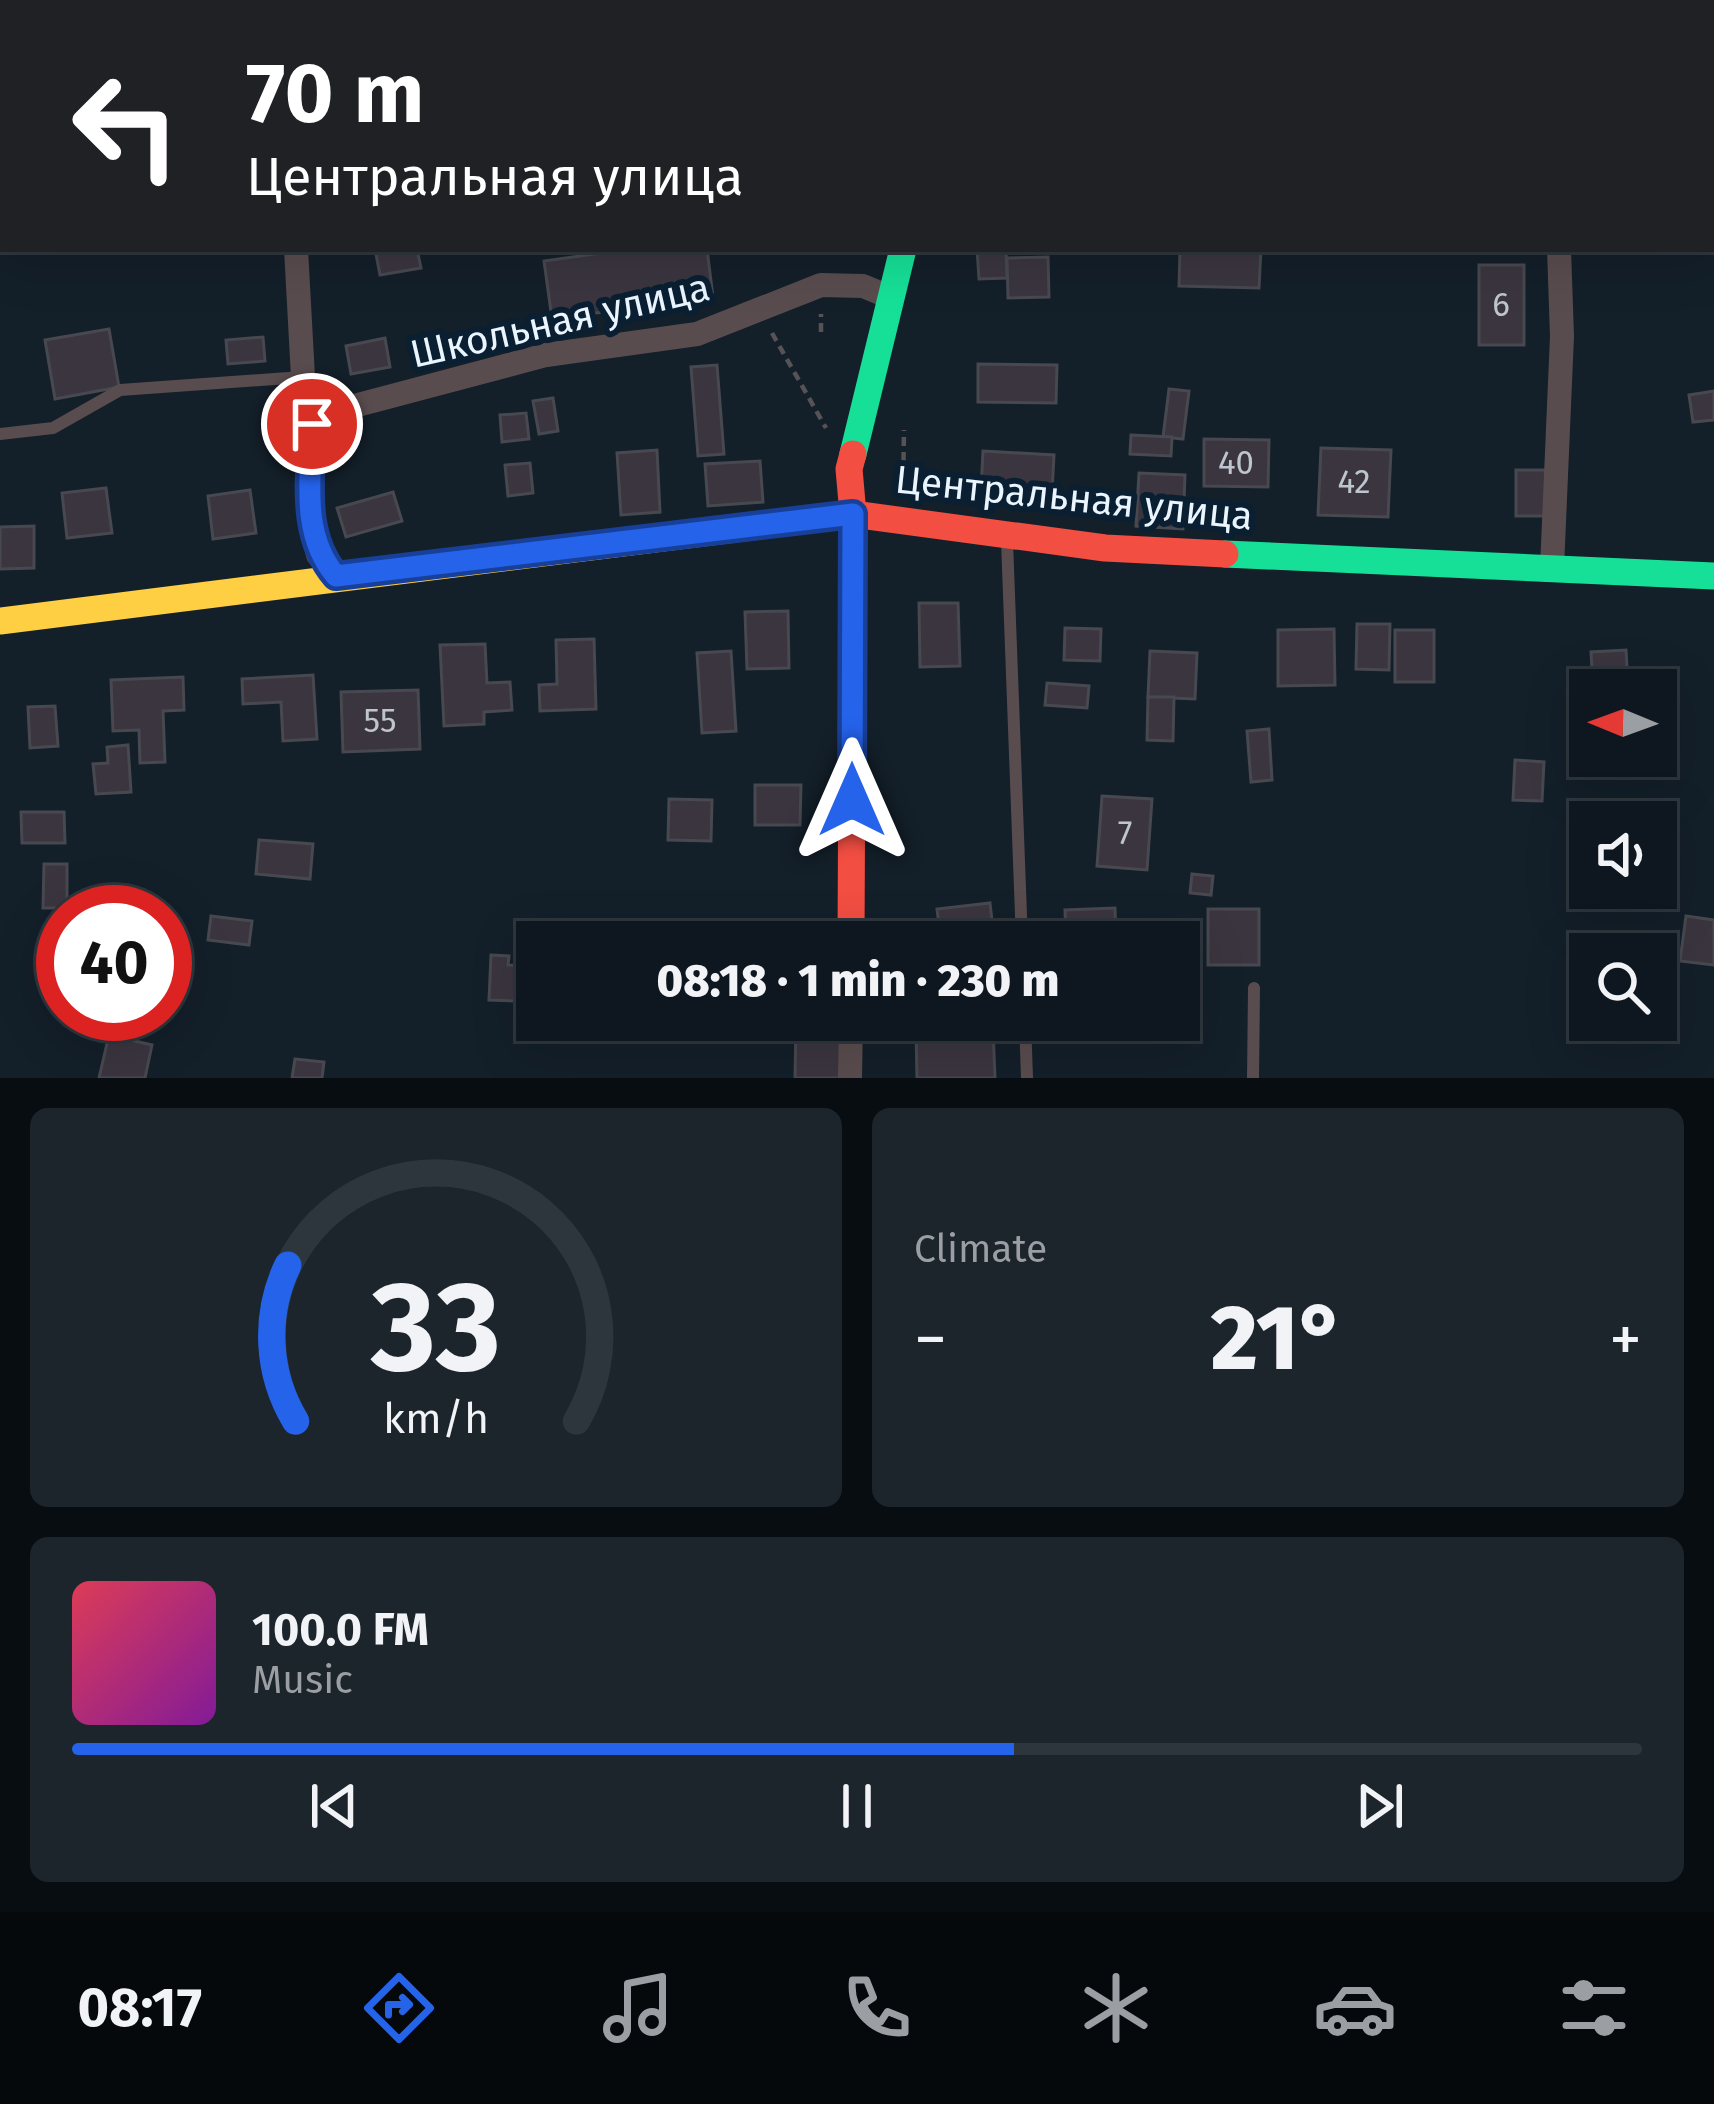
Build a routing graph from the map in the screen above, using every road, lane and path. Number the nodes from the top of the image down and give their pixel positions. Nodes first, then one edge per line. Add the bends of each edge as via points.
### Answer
1 (296, 252) edge
2 (902, 252) edge
3 (1559, 252) edge
4 (892, 298) junction
5 (759, 309) junction
6 (303, 377) junction
7 (312, 424) junction
8 (904, 430) dead end
9 (0, 434) edge
10 (849, 469) junction
11 (853, 514) junction
12 (903, 520) junction
13 (1007, 534) junction
14 (1552, 568) junction
15 (336, 576) junction
16 (1714, 576) edge
17 (0, 621) edge
18 (851, 921) edge
19 (1021, 921) edge
20 (1255, 988) dead end
21 (850, 1041) edge
22 (1026, 1041) edge
23 (850, 1078) edge
24 (1027, 1078) edge
25 (1253, 1078) edge

1 - 6 street
2 - 4 street
3 - 14 street
4 - 5 street, Школьная улица via 842,283
4 - 10 street
5 - 7 street, Школьная улица via 697,334 546,355
5 - 10 path
6 - 7 street
6 - 9 lane via 120,390 53,428
7 - 15 street via 310,519 318,555
8 - 12 path
10 - 11 street
11 - 12 street, Центральная улица
11 - 15 street, Центральная улица
11 - 18 street
12 - 13 street, Центральная улица
13 - 14 street, Центральная улица via 1105,548
13 - 19 lane
14 - 16 street, Центральная улица
15 - 17 street, Центральная улица
20 - 25 lane
21 - 23 street
22 - 24 lane

